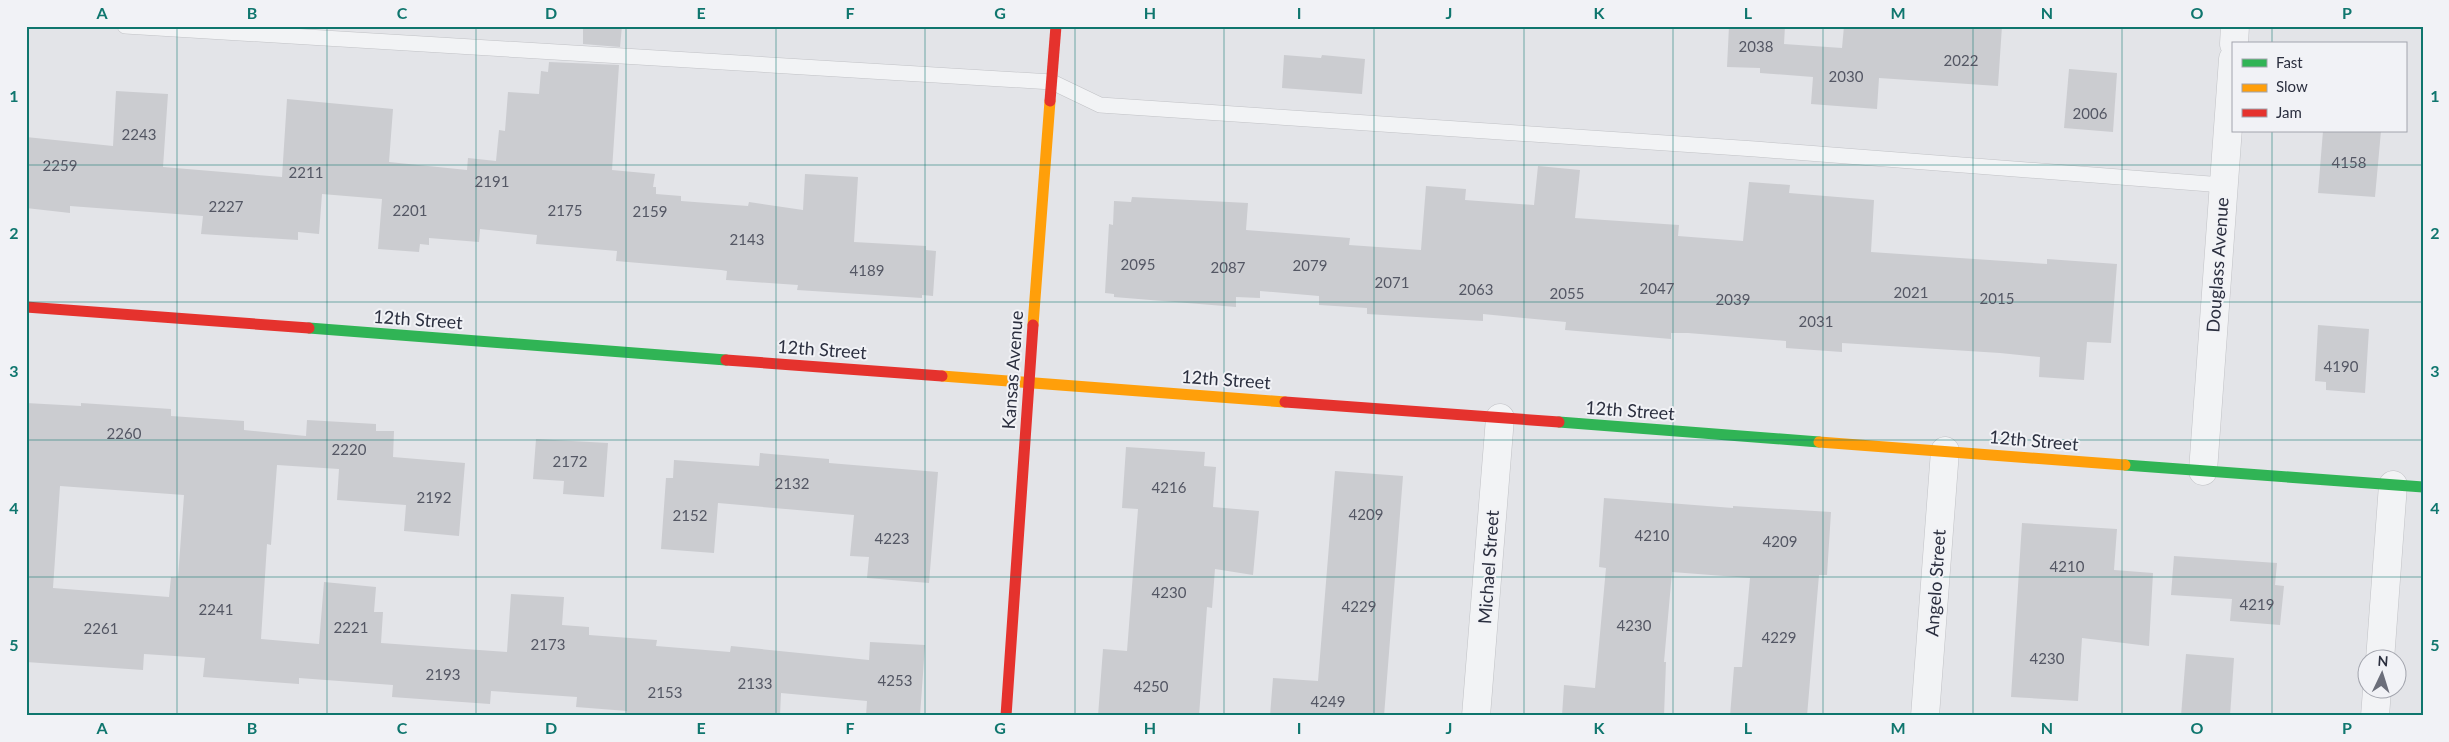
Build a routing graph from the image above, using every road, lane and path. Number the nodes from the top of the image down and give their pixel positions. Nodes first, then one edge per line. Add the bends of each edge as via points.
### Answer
1 (125, 26) edge
2 (1056, 26) edge
3 (2235, 26) edge
4 (2234, 42) edge
5 (2232, 72) edge
6 (1052, 82) junction
7 (2223, 185) junction
8 (26, 307) edge
9 (1028, 382) junction
10 (1500, 418) junction
11 (1945, 451) junction
12 (2203, 471) junction
13 (2393, 485) junction
14 (2423, 487) edge
15 (2381, 650) edge
16 (2376, 700) edge
17 (1006, 716) edge
18 (1476, 716) edge
19 (1925, 716) edge
20 (2375, 716) edge

1 - 6 lane
2 - 6 street, Kansas Avenue
3 - 4 street
5 - 7 street, Douglass Avenue
6 - 7 lane via 1100,105 1755,149
6 - 9 street, Kansas Avenue
7 - 12 street, Douglass Avenue
8 - 9 street, 12th Street
9 - 10 street, 12th Street
9 - 17 street, Kansas Avenue
10 - 11 street, 12th Street
10 - 18 street, Michael Street
11 - 12 street, 12th Street
11 - 19 street, Angelo Street
12 - 13 street, 12th Street
13 - 14 street, 12th Street
13 - 15 street
16 - 20 street

